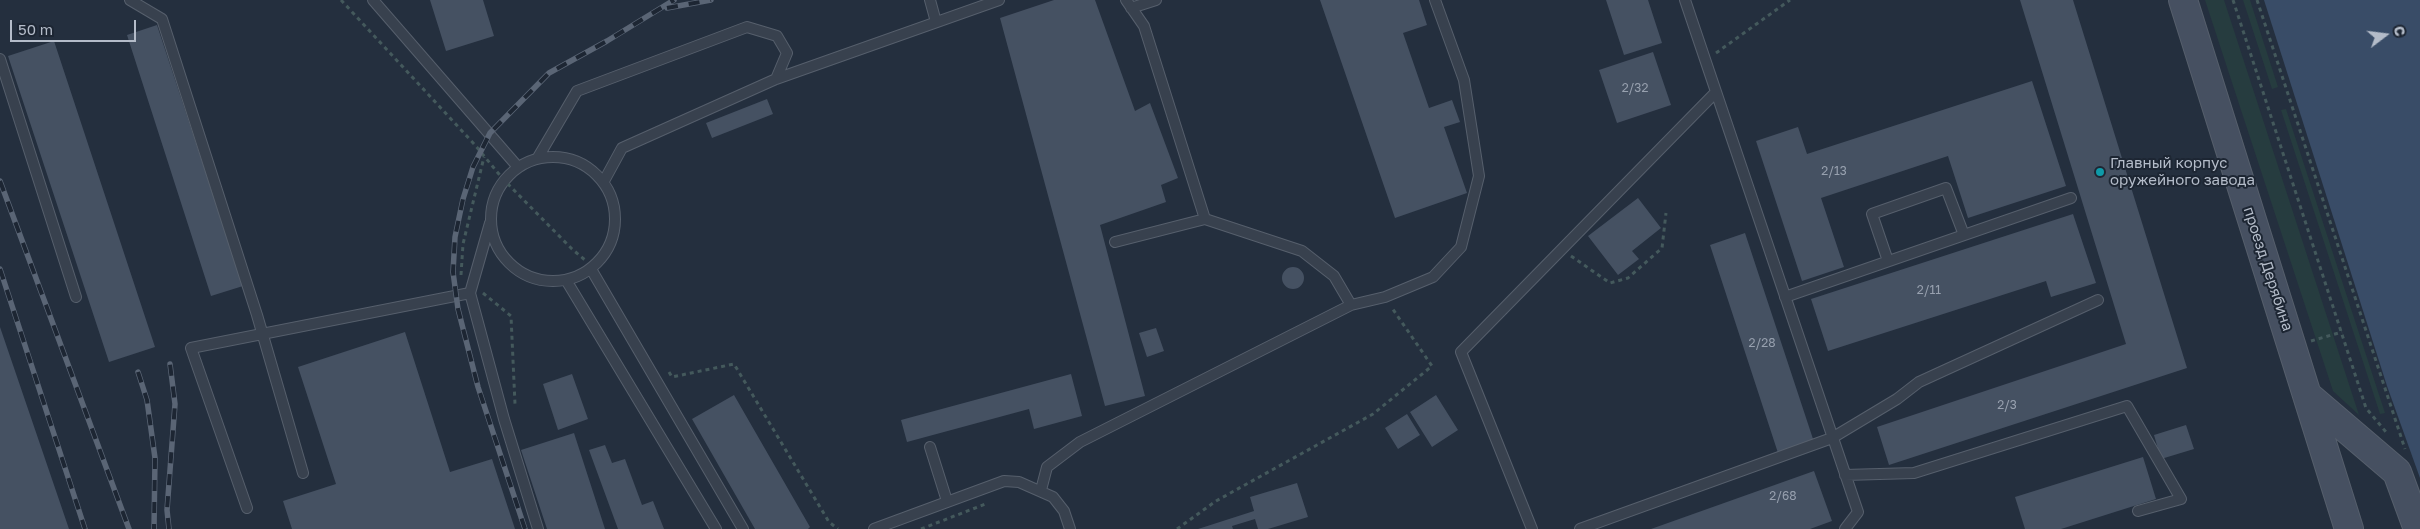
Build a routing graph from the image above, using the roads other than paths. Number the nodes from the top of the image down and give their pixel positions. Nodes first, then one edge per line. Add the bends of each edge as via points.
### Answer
1 (130, 0) edge
2 (373, 0) edge
3 (930, 0) edge
4 (999, 0) edge
5 (1156, 0) edge
6 (1435, 0) edge
7 (1685, 0) edge
8 (2187, 3) edge
9 (1129, 4) edge
10 (936, 22) junction
11 (0, 59) edge
12 (776, 78) junction
13 (1716, 92) junction
14 (537, 159) junction
15 (518, 166) junction
16 (604, 181) junction
17 (2071, 198) dead end
18 (1205, 219) junction
19 (490, 221) junction
20 (1964, 235) junction
21 (1115, 242) dead end
22 (1888, 262) junction
23 (591, 269) junction
24 (566, 280) junction
25 (470, 293) junction
26 (76, 297) dead end
27 (1785, 297) junction
28 (2098, 300) dead end
29 (1351, 305) junction
30 (262, 334) junction
31 (2308, 396) junction
32 (1832, 438) junction
33 (930, 447) dead end
34 (2402, 459) junction
35 (303, 473) dead end
36 (1845, 475) junction
37 (1041, 490) junction
38 (947, 501) junction
39 (247, 508) dead end
40 (2138, 511) dead end
41 (2346, 519) edge
42 (538, 529) edge
43 (716, 529) edge
44 (743, 529) edge
45 (874, 529) edge
46 (1070, 529) edge
47 (1532, 529) edge
48 (1580, 529) edge
49 (1845, 529) edge
50 (2418, 529) edge

1 - 30 lane via 162,19
2 - 15 lane
3 - 10 lane
4 - 10 lane
5 - 9 lane
6 - 29 lane via 1464,80 1479,176 1462,247 1433,277 1385,297
7 - 13 lane
8 - 31 main road, проезд Дерябина
9 - 18 lane via 1144,26
10 - 12 lane
11 - 26 lane
12 - 14 lane via 787,53 777,36 747,27 577,91
12 - 16 lane via 622,148
13 - 27 lane
13 - 47 lane via 1461,352
14 - 15 lane
14 - 16 lane via 570,158
15 - 19 lane via 503,179 494,199
16 - 23 lane via 616,211 611,244
17 - 20 lane
18 - 21 lane
18 - 29 lane via 1302,251 1334,276
19 - 24 lane via 497,247 515,268 539,280
19 - 25 lane
20 - 22 lane
20 - 22 lane via 1946,188 1872,214
22 - 27 lane
23 - 24 lane
23 - 44 lane
24 - 43 lane
25 - 30 lane
25 - 42 lane
27 - 32 lane
28 - 32 lane via 1919,382
29 - 37 lane via 1080,442 1047,467
30 - 35 lane
30 - 39 lane via 190,348
31 - 34 main road
31 - 41 main road, проезд Дерябина
32 - 36 lane
32 - 48 lane
33 - 38 lane
34 - 41 main road via 2358,457 2343,466 2339,478
34 - 50 main road
36 - 40 lane via 1914,473 2126,406 2181,499
36 - 49 lane via 1858,512
37 - 38 lane via 1019,482 1004,481
37 - 46 lane via 1054,496 1064,510
38 - 45 lane

